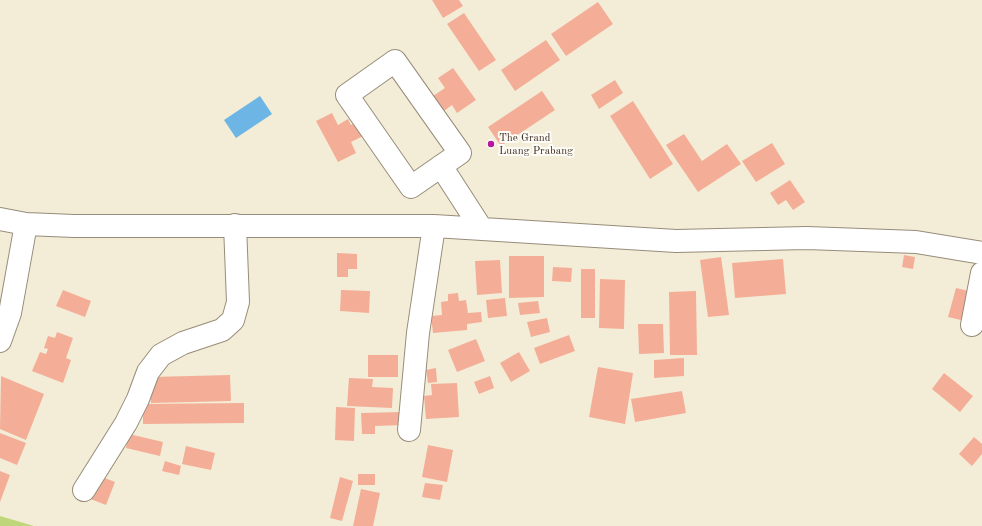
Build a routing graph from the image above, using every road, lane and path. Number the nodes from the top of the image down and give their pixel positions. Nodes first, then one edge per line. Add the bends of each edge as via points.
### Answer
1 (441, 166) junction
2 (0, 219) edge
3 (26, 224) junction
4 (235, 225) junction
5 (434, 226) junction
6 (481, 228) junction
7 (982, 253) edge
8 (982, 273) edge
9 (972, 325) dead end
10 (0, 341) edge
11 (409, 430) dead end
12 (84, 490) dead end

1 - 1 street via 412,187 347,95 395,61 460,153
1 - 6 street
2 - 3 street
3 - 4 street
3 - 10 street via 10,313
4 - 5 street
4 - 12 street via 238,302 233,320 222,330 183,343 161,355 148,372 126,423
5 - 6 street
5 - 11 street via 418,333
6 - 7 street via 676,241 807,238 916,242
8 - 9 street

